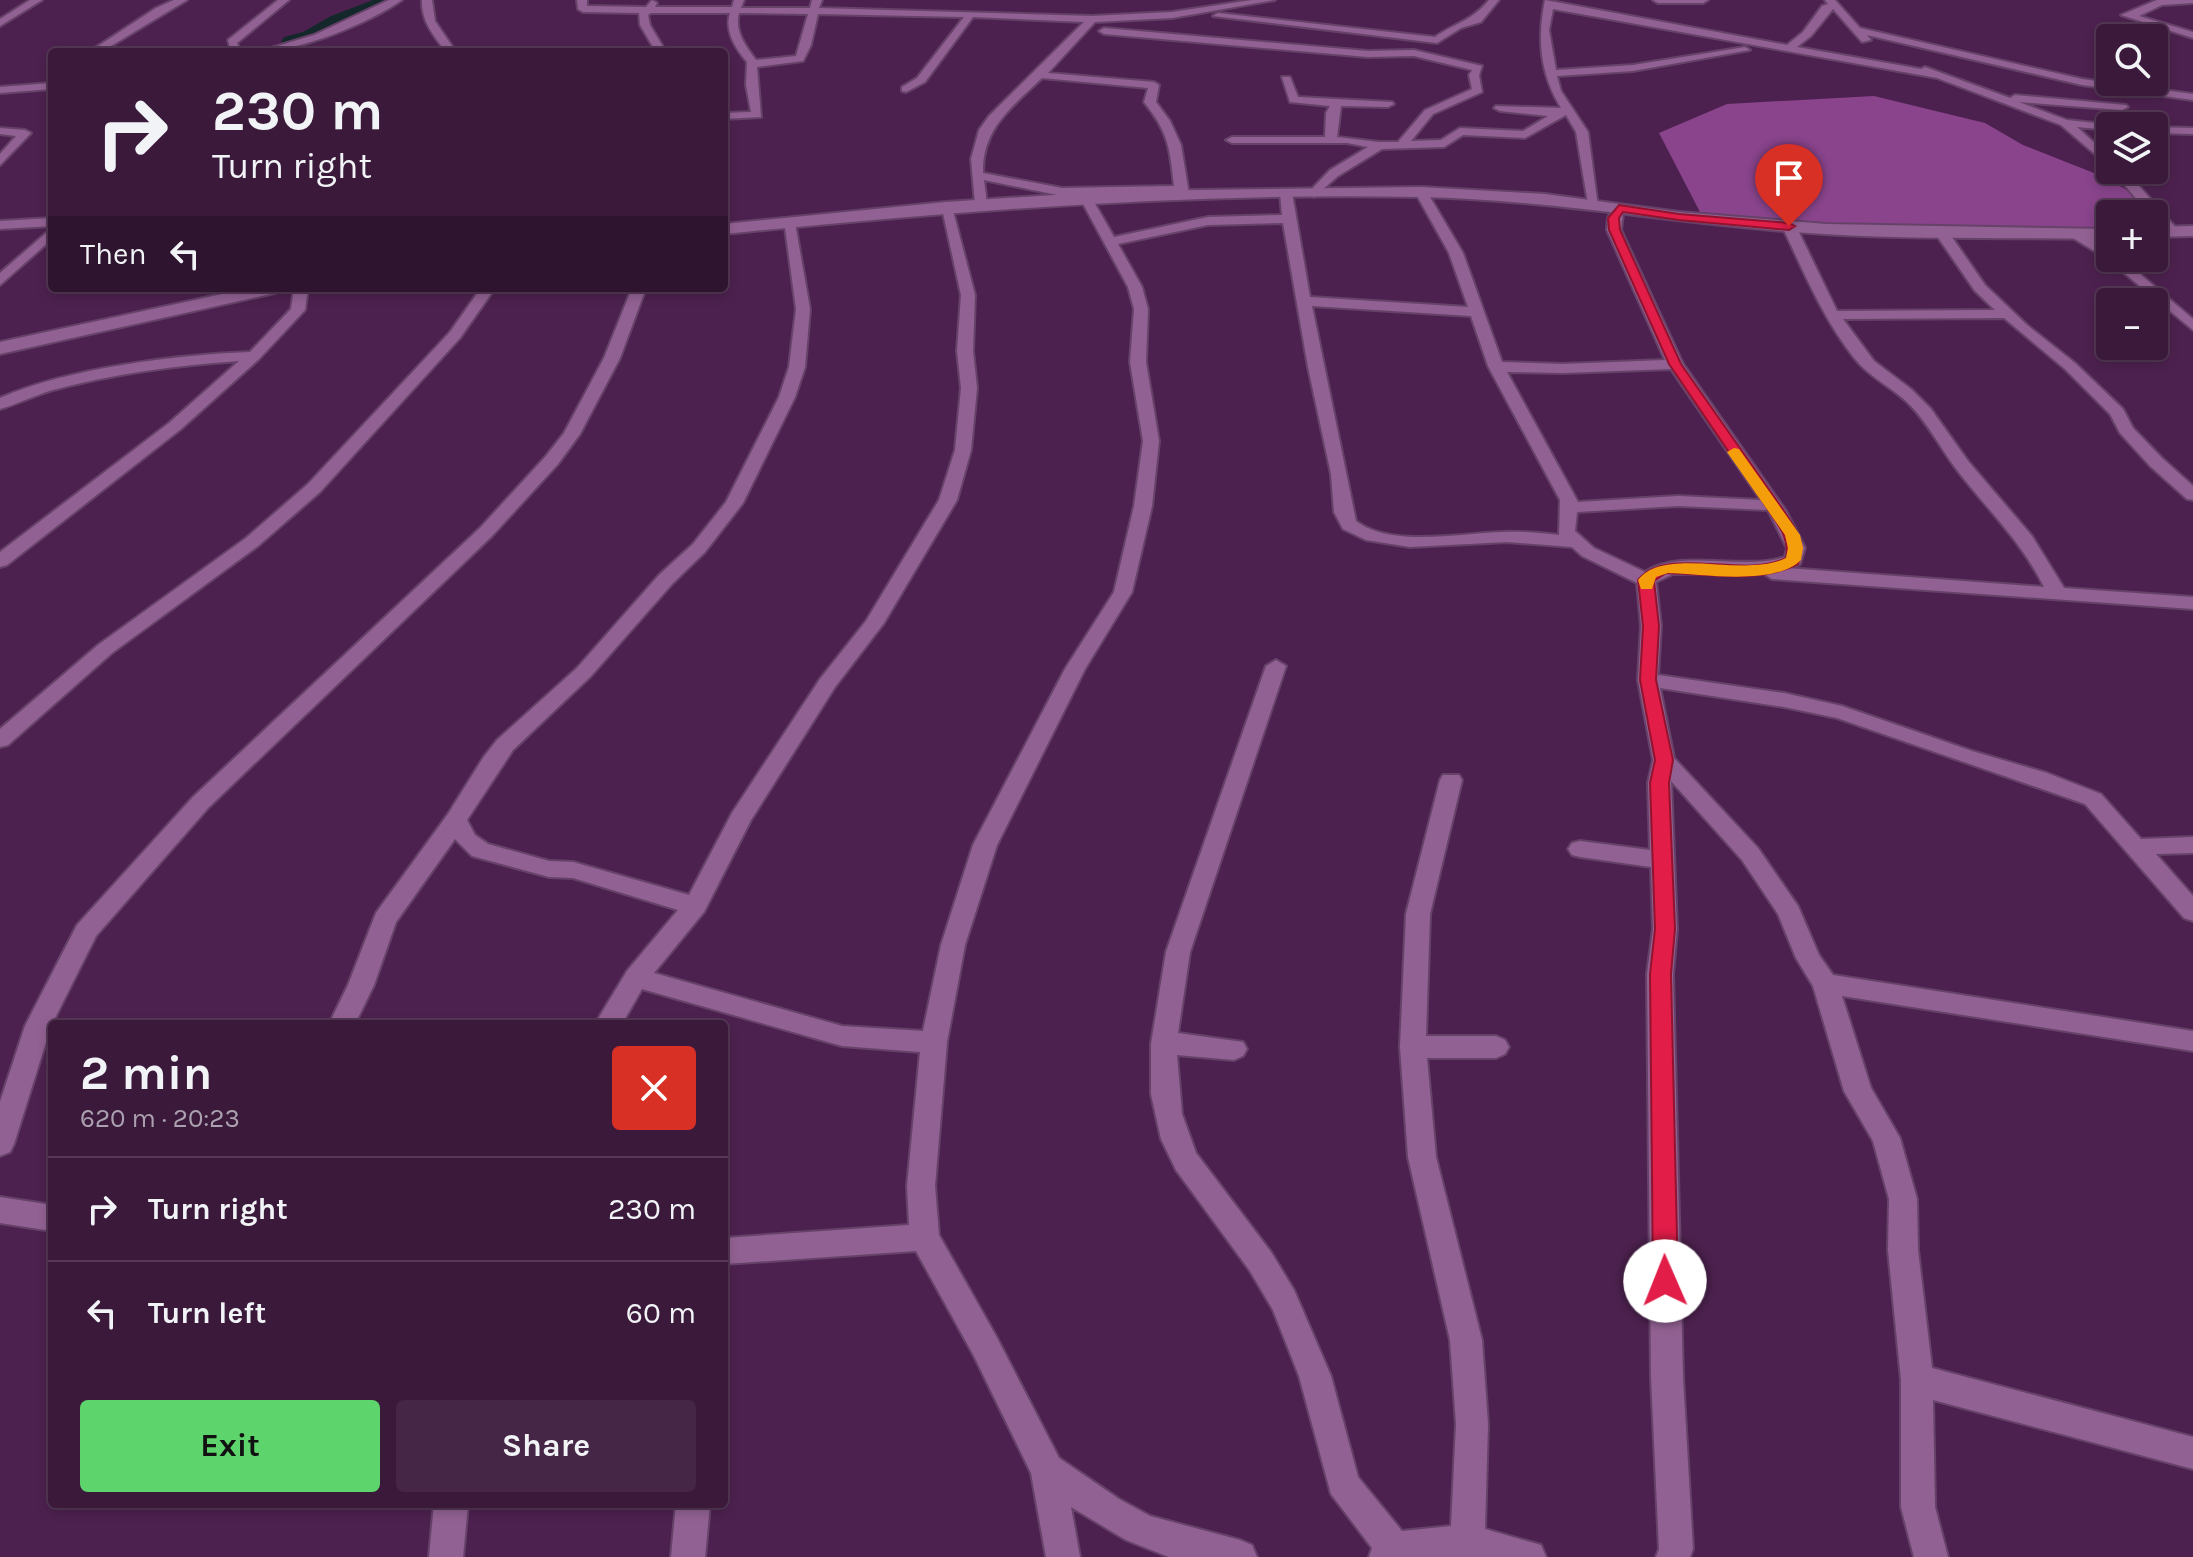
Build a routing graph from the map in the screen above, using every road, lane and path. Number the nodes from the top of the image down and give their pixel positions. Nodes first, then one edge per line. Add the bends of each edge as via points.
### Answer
1 (37, 0) edge
2 (182, 0) edge
3 (284, 0) edge
4 (397, 0) edge
5 (427, 0) edge
6 (582, 0) edge
7 (870, 0) edge
8 (1270, 0) edge
9 (1494, 0) edge
10 (1658, 0) edge
11 (1703, 0) edge
12 (2193, 0) edge
13 (1829, 1) edge
14 (1550, 2) edge
15 (1088, 4) dead end
16 (651, 5) edge
17 (738, 5) edge
18 (815, 5) edge
19 (863, 11) junction
20 (1193, 13) junction
21 (970, 15) junction
22 (0, 23) edge
23 (1086, 23) junction
24 (1858, 30) junction
25 (2193, 35) edge
26 (1875, 46) dead end
27 (1771, 47) junction
28 (100, 48) edge
29 (234, 48) edge
30 (280, 48) edge
31 (448, 48) edge
32 (659, 48) edge
33 (1787, 50) junction
34 (1886, 53) dead end
35 (752, 64) junction
36 (1552, 73) junction
37 (1039, 75) junction
38 (1937, 75) junction
39 (1286, 79) dead end
40 (48, 86) edge
41 (906, 89) dead end
42 (0, 90) edge
43 (1990, 96) junction
44 (2193, 97) edge
45 (1337, 103) junction
46 (1388, 104) dead end
47 (2122, 107) dead end
48 (1500, 108) dead end
49 (1564, 112) junction
50 (728, 116) edge
51 (2065, 123) junction
52 (2096, 126) edge
53 (2168, 130) edge
54 (0, 131) edge
55 (2193, 131) edge
56 (1232, 140) dead end
57 (1331, 140) junction
58 (1402, 144) junction
59 (1379, 146) junction
60 (2096, 151) edge
61 (0, 161) edge
62 (976, 175) junction
63 (1182, 192) junction
64 (1421, 192) junction
65 (1286, 193) junction
66 (1314, 193) junction
67 (1086, 198) junction
68 (981, 204) junction
69 (1594, 204) junction
70 (946, 207) junction
71 (1619, 208) junction
72 (1287, 219) junction
73 (48, 222) edge
74 (789, 223) junction
75 (0, 225) edge
76 (1789, 226) junction
77 (728, 229) edge
78 (2193, 231) edge
79 (2168, 232) edge
80 (1942, 233) junction
81 (2096, 234) edge
82 (2078, 235) junction
83 (48, 236) edge
84 (1112, 241) junction
85 (2096, 247) edge
86 (2130, 272) edge
87 (0, 281) edge
88 (301, 292) edge
89 (485, 292) edge
90 (637, 292) edge
91 (234, 293) edge
92 (1304, 301) junction
93 (1477, 312) junction
94 (2006, 314) junction
95 (1832, 315) junction
96 (2193, 326) edge
97 (0, 348) edge
98 (254, 356) junction
99 (1675, 364) junction
100 (1496, 366) junction
101 (0, 404) edge
102 (2193, 495) edge
103 (1773, 505) junction
104 (1571, 507) junction
105 (1574, 542) junction
106 (0, 561) edge
107 (1755, 571) junction
108 (1646, 580) junction
109 (2056, 591) junction
110 (2193, 603) edge
111 (1276, 666) dead end
112 (1648, 680) junction
113 (0, 740) edge
114 (1664, 760) junction
115 (1451, 780) dead end
116 (456, 820) junction
117 (2193, 845) edge
118 (2137, 847) junction
119 (1580, 849) dead end
120 (1661, 860) junction
121 (695, 906) junction
122 (2193, 912) edge
123 (636, 978) junction
124 (1825, 984) junction
125 (344, 1020) edge
126 (610, 1020) edge
127 (2193, 1041) edge
128 (934, 1042) junction
129 (1164, 1044) junction
130 (1413, 1047) junction
131 (1496, 1047) dead end
132 (1234, 1049) dead end
133 (0, 1144) edge
134 (0, 1210) edge
135 (48, 1217) edge
136 (924, 1237) junction
137 (728, 1251) edge
138 (1917, 1380) junction
139 (2193, 1453) edge
140 (1047, 1470) junction
141 (451, 1508) edge
142 (693, 1508) edge
143 (1467, 1550) edge
144 (1391, 1553) edge
145 (446, 1557) edge
146 (688, 1557) edge
147 (1063, 1557) edge
148 (1240, 1557) edge
149 (1529, 1557) edge
150 (1673, 1557) edge
151 (1931, 1557) edge

1 - 22 street
2 - 28 street
3 - 29 street via 232,42
4 - 30 street via 333,36
5 - 31 street via 427,12
6 - 16 street via 583,9
7 - 19 street
8 - 20 street
9 - 20 street via 1481,18 1437,40
10 - 11 street
12 - 25 street via 2160,2 2128,15
13 - 24 street
13 - 33 street via 1807,34
14 - 27 street
14 - 36 street via 1544,39
15 - 23 street
16 - 17 street
16 - 32 street via 643,14
17 - 18 street
17 - 35 street via 732,21 735,35
18 - 19 street
18 - 35 street via 808,47 799,59
19 - 21 street
20 - 23 street
21 - 23 street
21 - 41 street via 921,80
23 - 37 street
23 - 58 street via 1368,54 1414,53 1478,68 1478,90 1429,112
24 - 26 street
24 - 44 street via 2082,82
27 - 33 street
27 - 36 street via 1633,68
33 - 38 street
34 - 38 street
35 - 50 street via 757,115
36 - 49 street
37 - 62 street via 1000,109 984,132
37 - 63 street via 1154,85 1150,102 1170,131
38 - 43 street
39 - 45 street via 1294,100
40 - 42 street
43 - 47 street
43 - 51 street
45 - 46 street
45 - 57 street
48 - 49 street
49 - 58 street via 1525,135 1460,131 1444,143
49 - 69 street via 1582,132
51 - 52 street
51 - 60 street
53 - 55 street
54 - 61 street via 25,133
56 - 57 street
57 - 59 street
58 - 59 street
59 - 66 street via 1334,173
62 - 63 street via 1062,192
62 - 68 street
63 - 65 street
63 - 67 street
64 - 66 street
64 - 69 street
64 - 93 street via 1456,253
65 - 66 street
65 - 72 street
67 - 68 street
67 - 84 street
68 - 70 street
69 - 71 street
70 - 74 street
70 - 121 street via 968,295 969,388 963,450 948,500 874,623 827,684 748,806
71 - 76 street
71 - 99 street via 1614,230
72 - 84 street via 1208,221
72 - 92 street
73 - 75 street
74 - 77 street
74 - 116 street via 803,309 797,367 734,503 584,672 505,745
76 - 80 street
76 - 95 street
78 - 79 street
80 - 82 street
80 - 94 street via 1980,288
81 - 82 street
82 - 85 street
83 - 87 street
84 - 128 street via 1141,309 1138,362 1151,441 1143,506 1123,592 1075,669 985,845 953,945
86 - 96 street
88 - 98 street via 298,310
89 - 113 street via 455,335 314,488 252,542 105,649
90 - 133 street via 612,358 572,434 552,460 486,532 201,802 86,931 38,1026
91 - 97 street
92 - 93 street
92 - 105 street via 1307,336 1343,485 1344,517 1353,528 1400,539
93 - 100 street
94 - 95 street
94 - 102 street via 2070,366 2117,412 2156,462
95 - 109 street via 1865,362 1912,397 1934,423 2028,541
98 - 101 street via 191,360 57,383
98 - 106 street via 175,426
99 - 100 street via 1547,370
99 - 103 street
100 - 104 street
103 - 104 street via 1679,501
103 - 107 street via 1792,535 1793,560
104 - 105 street via 1566,532
105 - 108 street
107 - 108 street via 1666,568
107 - 109 street
108 - 112 street via 1651,626
109 - 110 street
111 - 129 street via 1178,952
112 - 114 street
112 - 118 street via 1842,713 2039,778 2093,799
114 - 120 street via 1659,783
114 - 124 street via 1750,854 1789,912
115 - 130 street via 1418,914
116 - 121 street via 480,850 549,869 573,870
116 - 125 street via 385,919
117 - 118 street
118 - 122 street
119 - 120 street
120 - 150 street
121 - 123 street
123 - 126 street
123 - 128 street via 842,1036
124 - 127 street
124 - 138 street via 1858,1091 1886,1138 1903,1199
128 - 136 street via 921,1186
129 - 132 street
129 - 144 street via 1168,1117 1183,1157 1273,1282 1307,1352 1345,1485
130 - 131 street
130 - 143 street via 1422,1157 1466,1340 1472,1424
134 - 135 street
136 - 137 street
136 - 140 street
138 - 139 street
138 - 151 street via 1918,1507
140 - 147 street
140 - 148 street via 1111,1516 1173,1541
141 - 145 street
142 - 146 street
143 - 144 street
143 - 149 street

